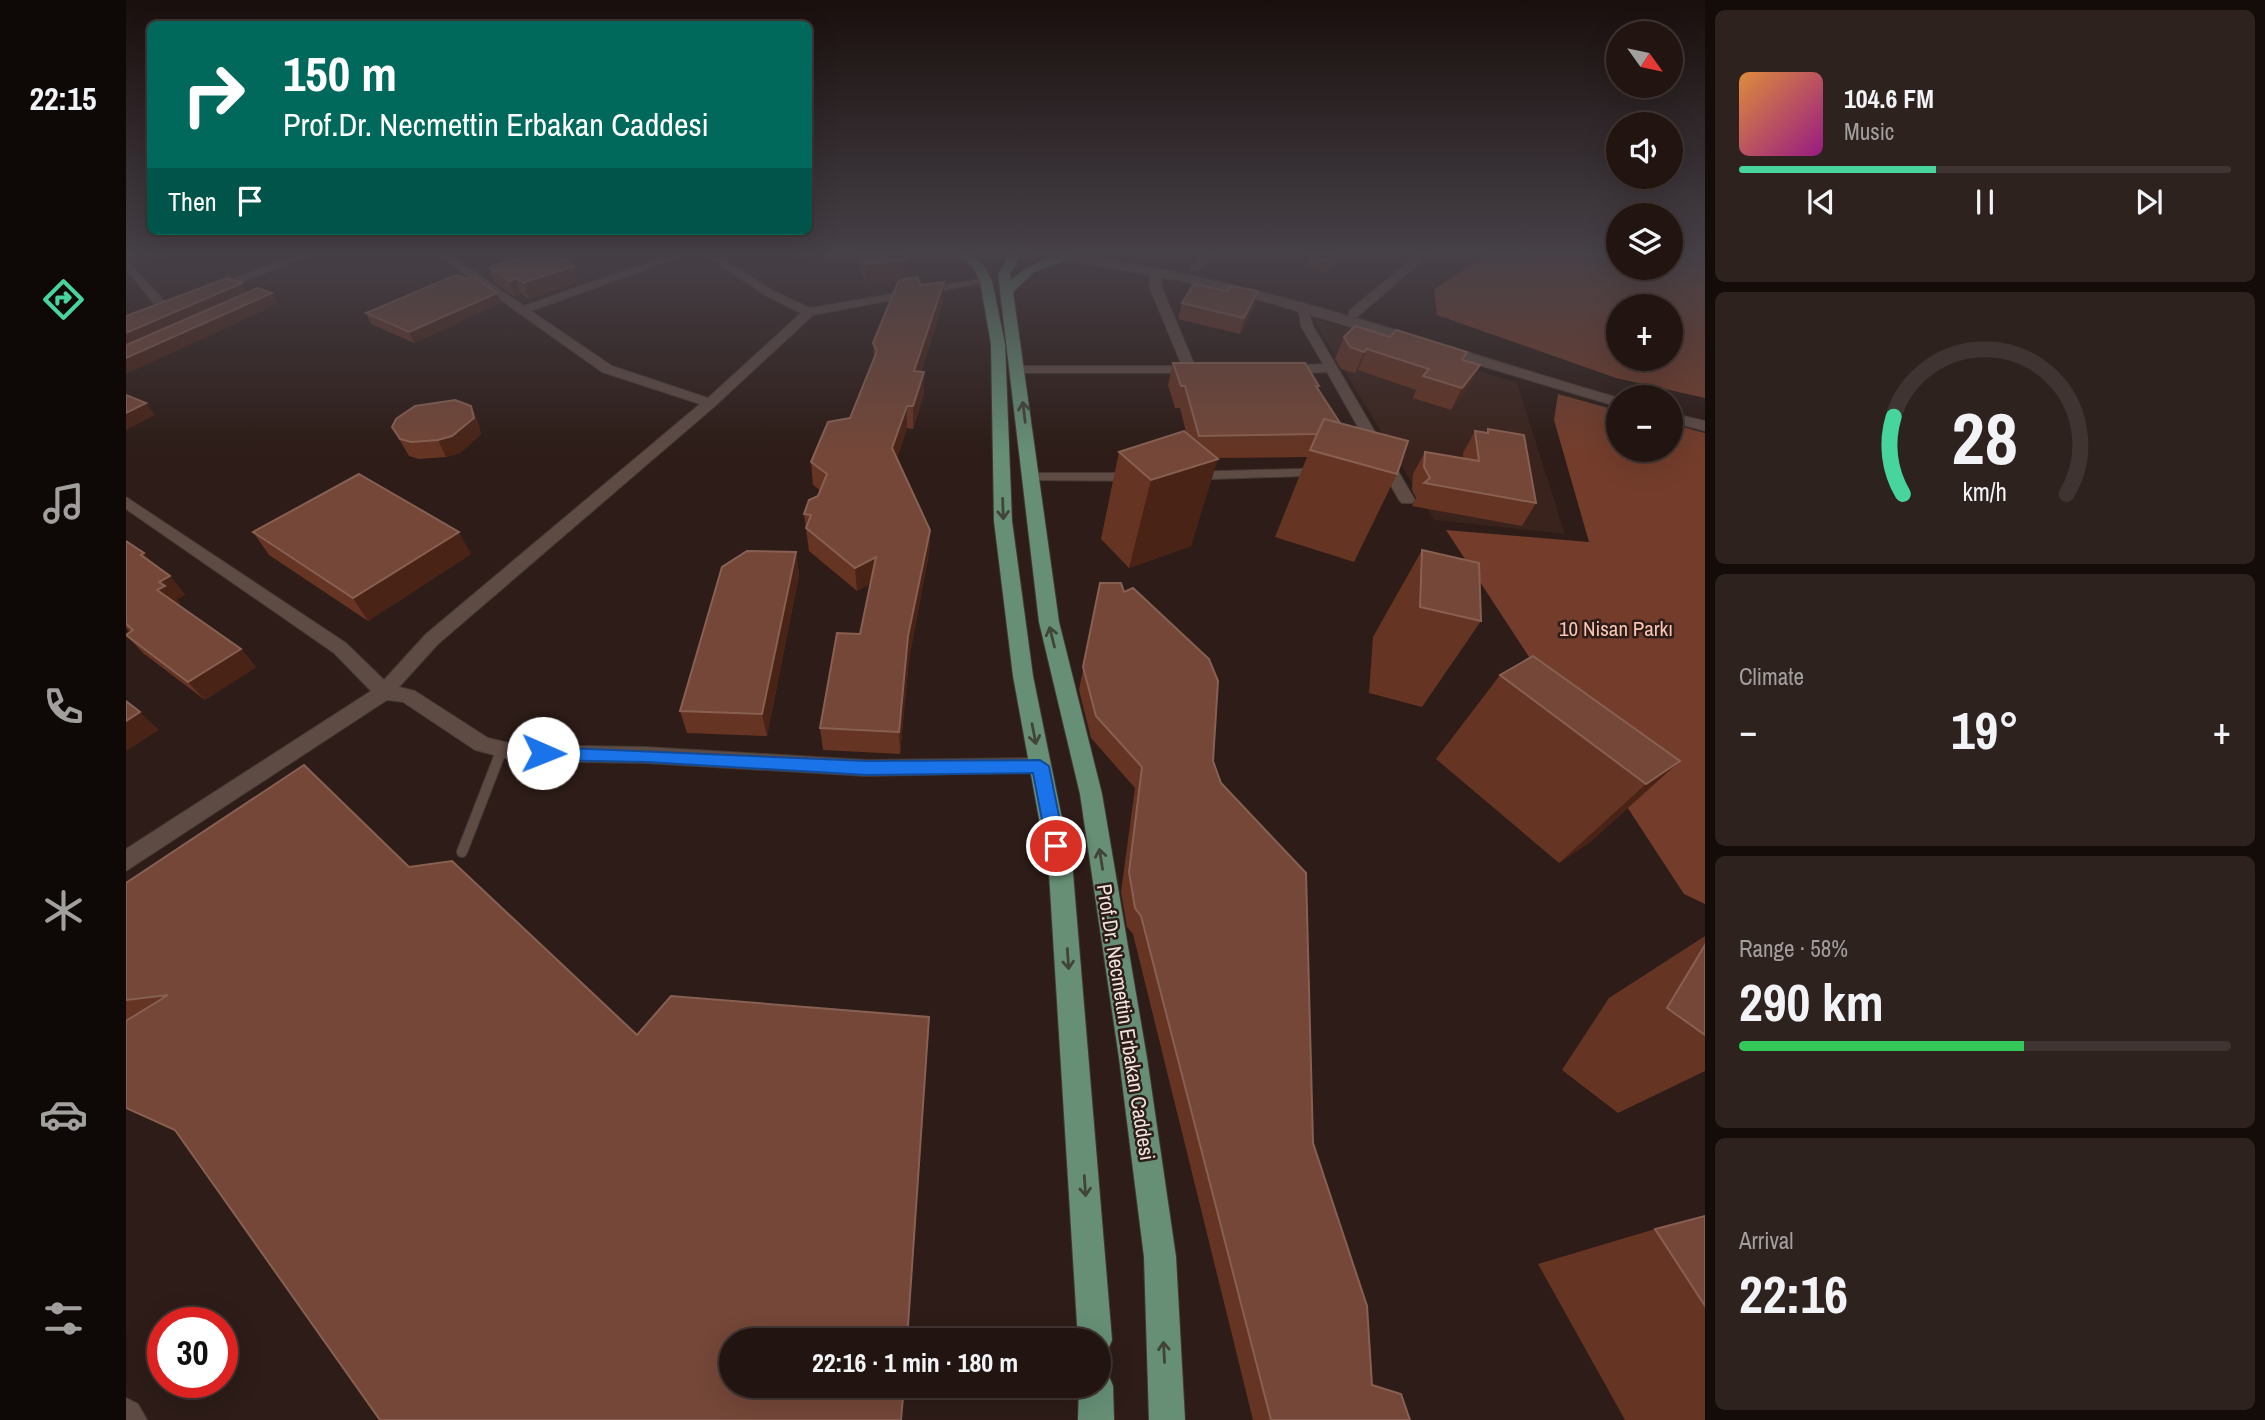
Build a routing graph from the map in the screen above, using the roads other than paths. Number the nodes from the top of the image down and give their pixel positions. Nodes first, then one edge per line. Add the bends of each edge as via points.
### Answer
1 (534, 320) edge
2 (800, 320) edge
3 (997, 320) edge
4 (1005, 320) edge
5 (1170, 320) edge
6 (1305, 320) edge
7 (1340, 320) edge
8 (1374, 320) edge
9 (1331, 368) junction
10 (1018, 370) junction
11 (1190, 370) junction
12 (1216, 370) edge
13 (1267, 370) edge
14 (1606, 388) edge
15 (1606, 399) edge
16 (710, 403) junction
17 (1683, 410) edge
18 (1705, 415) edge
19 (1683, 420) edge
20 (1705, 426) edge
21 (1348, 471) edge
22 (1031, 477) junction
23 (1407, 500) dead end
24 (126, 502) edge
25 (384, 692) junction
26 (502, 749) junction
27 (1040, 766) junction
28 (462, 852) dead end
29 (126, 861) edge
30 (1093, 1328) edge
31 (1096, 1398) edge
32 (1097, 1420) edge
33 (1167, 1420) edge

1 - 16 street via 607,369
2 - 16 street
3 -> 27 main road, Prof.Dr. Necmettin Erbakan Caddesi via 1003,521
4 - 10 main road, Prof.Dr. Necmettin Erbakan Caddesi
5 - 11 street
6 - 9 street
7 - 15 street
8 - 14 street
9 - 13 street
9 - 23 street via 1382,470
10 - 11 street
22 -> 10 main road, Prof.Dr. Necmettin Erbakan Caddesi
11 - 12 street
16 - 25 street via 432,639
17 - 18 street
19 - 20 street
21 - 22 street
33 -> 22 main road, Prof.Dr. Necmettin Erbakan Caddesi via 1160,1257 1135,1071 1091,794 1049,622
24 - 25 street via 340,648
25 - 26 street via 408,696 482,744
25 - 29 street
26 - 27 street via 867,768
26 - 28 lane
27 -> 30 main road, Prof.Dr. Necmettin Erbakan Caddesi via 1061,873
31 - 32 main road

